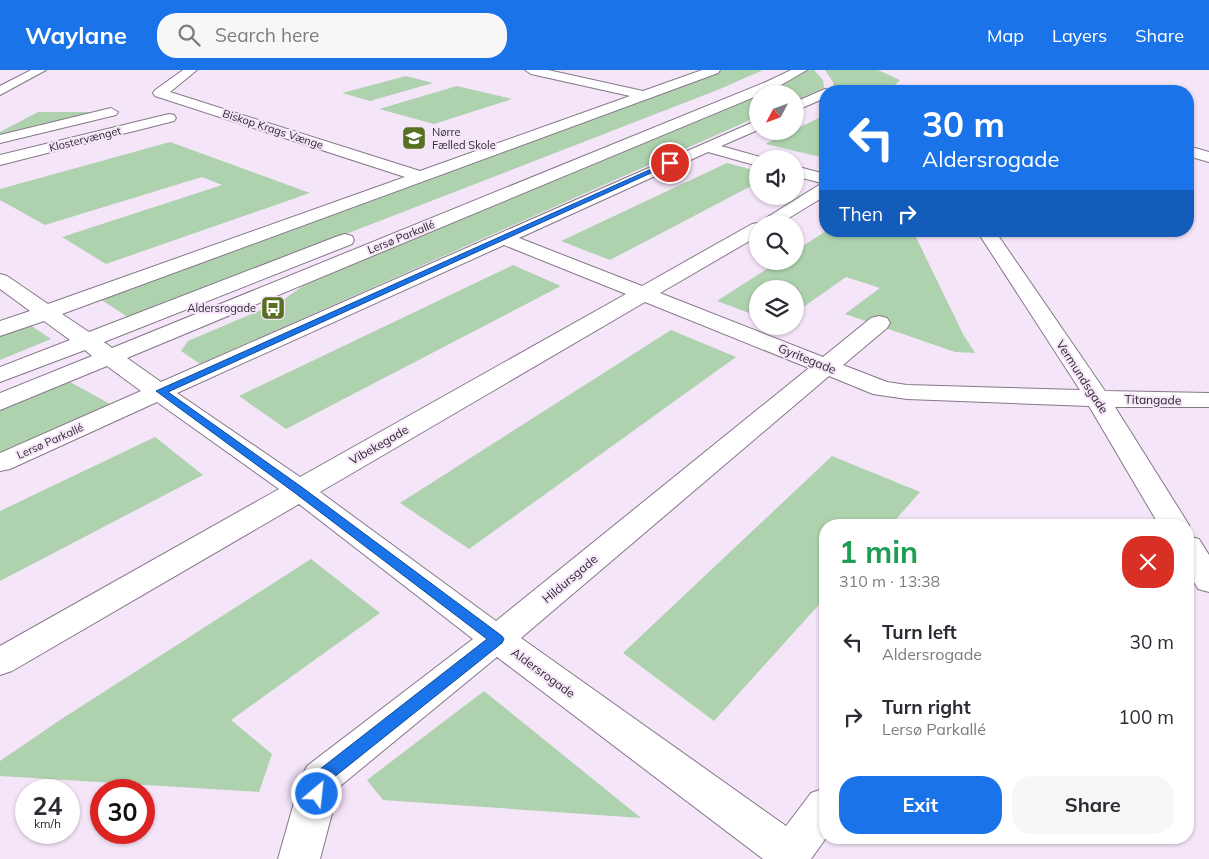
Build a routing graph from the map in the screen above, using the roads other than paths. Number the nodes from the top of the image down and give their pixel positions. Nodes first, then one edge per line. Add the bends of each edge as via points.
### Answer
1 (40, 70) edge
2 (191, 70) edge
3 (530, 70) edge
4 (714, 70) edge
5 (774, 70) edge
6 (800, 70) edge
7 (0, 91) edge
8 (643, 96) junction
9 (819, 96) edge
10 (804, 103) edge
11 (111, 112) dead end
12 (169, 118) dead end
13 (749, 128) edge
14 (0, 139) edge
15 (706, 147) junction
16 (1194, 153) edge
17 (1209, 157) edge
18 (749, 159) edge
19 (0, 160) edge
20 (804, 173) edge
21 (422, 177) junction
22 (819, 177) edge
23 (819, 193) edge
24 (411, 214) dead end
25 (781, 215) edge
26 (365, 232) dead end
27 (749, 233) edge
28 (990, 237) edge
29 (504, 238) junction
30 (0, 280) edge
31 (644, 295) junction
32 (45, 313) junction
33 (879, 323) dead end
34 (0, 329) edge
35 (98, 349) junction
36 (827, 367) junction
37 (0, 375) edge
38 (161, 391) junction
39 (1097, 398) junction
40 (1209, 400) edge
41 (0, 402) edge
42 (0, 463) edge
43 (299, 490) junction
44 (1170, 519) edge
45 (1194, 556) edge
46 (1209, 581) edge
47 (497, 639) junction
48 (0, 662) edge
49 (819, 815) edge
50 (790, 857) edge
51 (299, 859) edge

1 - 7 street
2 - 21 street, Biskop Krags Vænge via 160,93
3 - 8 street
4 - 8 street
5 - 24 street, Lersø Parkallé via 744,85
6 - 35 street, Lersø Parkallé via 762,88
8 - 21 street
9 - 10 street
11 - 14 street, Klostervænget
12 - 19 street, Klostervænget
13 - 15 street, Lersø Parkallé
15 - 18 street
15 - 29 street, Lersø Parkallé
16 - 17 street
20 - 22 street
21 - 32 street
23 - 25 street
26 - 35 street, Lersø Parkallé
27 - 31 street, Vibekegade
28 - 39 street, Vermundsgade
29 - 31 street, Gyritegade
29 - 38 street, Lersø Parkallé
30 - 32 street, Aldersrogade
31 - 36 street, Gyritegade
31 - 43 street, Vibekegade
32 - 34 street
32 - 35 street, Aldersrogade
33 - 36 street, Hildursgade
35 - 37 street, Lersø Parkallé
35 - 38 street, Aldersrogade
35 - 41 street, Lersø Parkallé
36 - 39 street, Gyritegade via 882,389 907,392
36 - 47 street, Hildursgade
38 - 42 street, Lersø Parkallé
38 - 43 street, Aldersrogade
39 - 40 street, Titangade
39 - 44 street, Vermundsgade
43 - 47 street, Aldersrogade
43 - 48 street, Vibekegade
45 - 46 street
47 - 50 street, Aldersrogade
47 - 51 street, Hildursgade via 321,778
49 - 50 street

